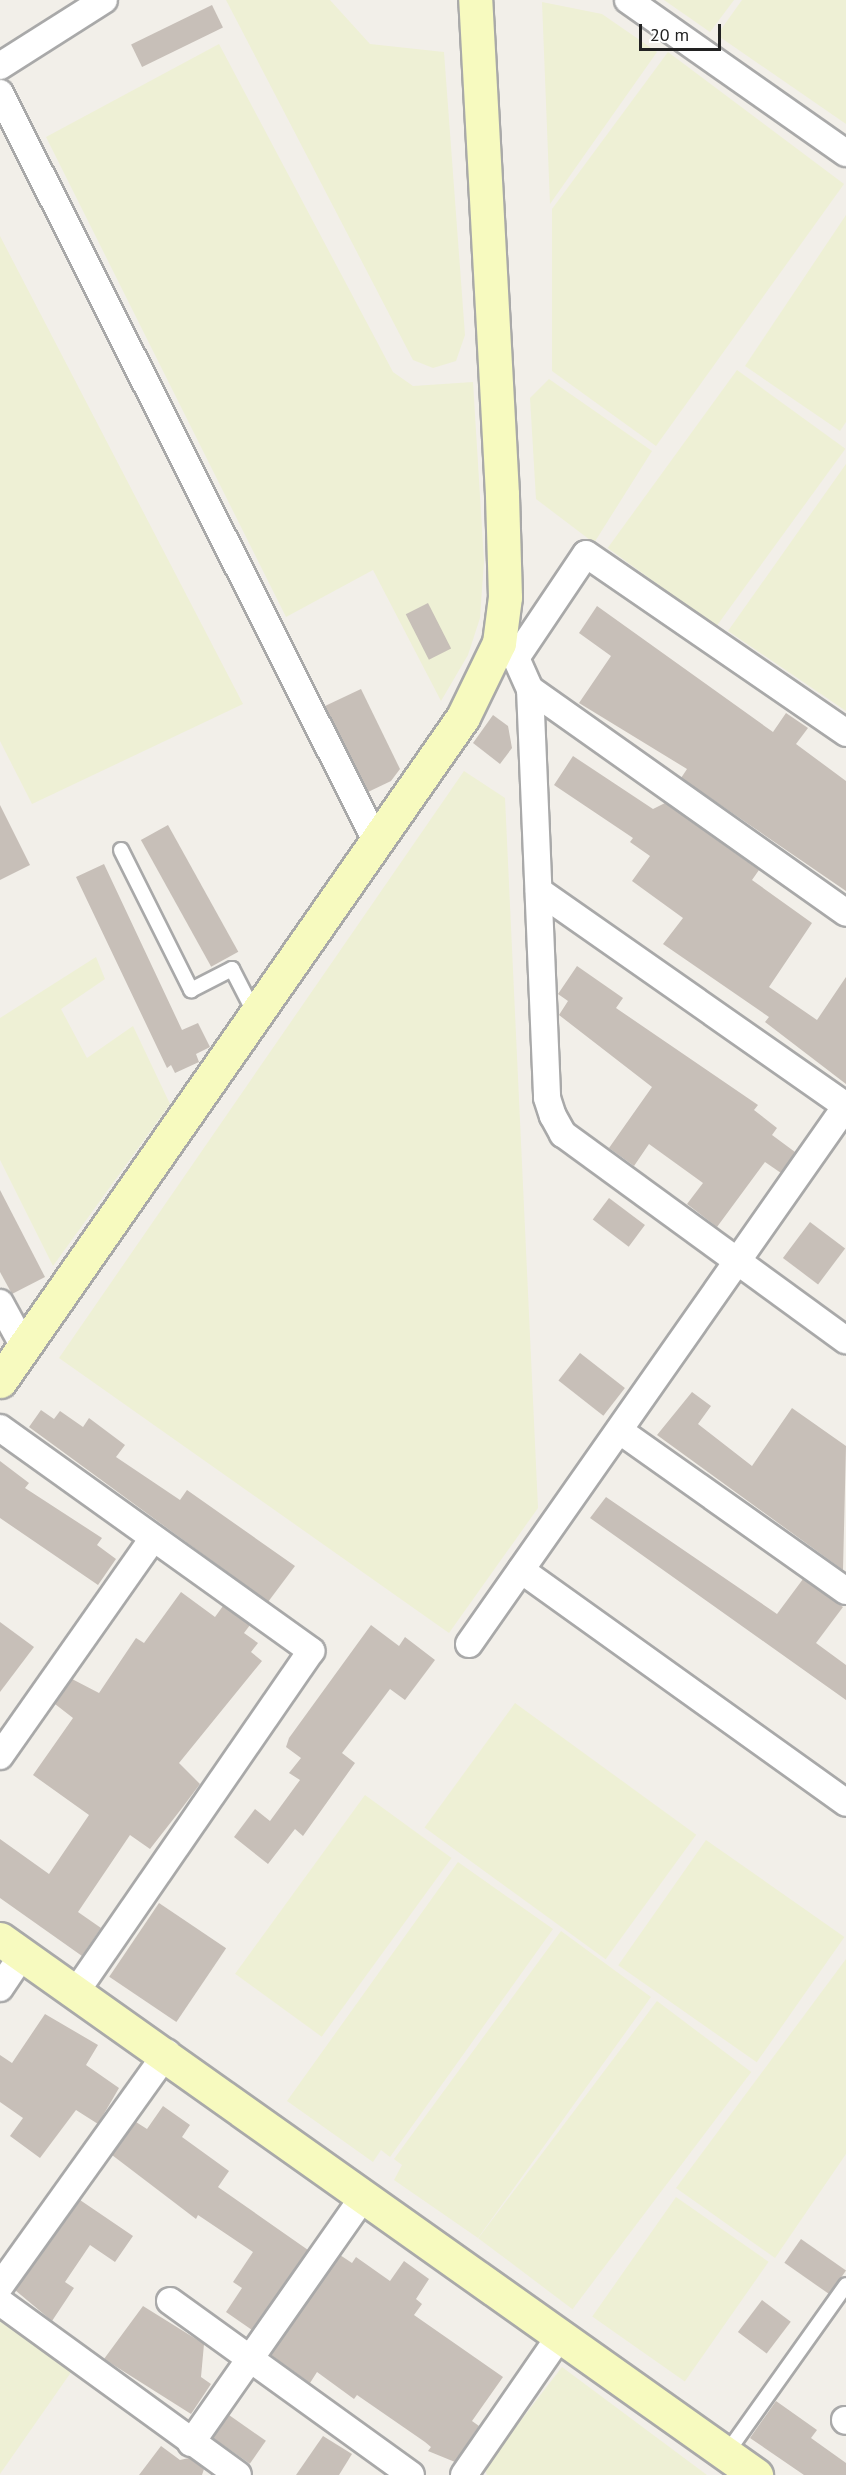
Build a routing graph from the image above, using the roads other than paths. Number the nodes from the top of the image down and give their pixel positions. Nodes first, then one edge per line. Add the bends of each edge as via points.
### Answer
1 (104, 0) edge
2 (475, 0) edge
3 (628, 0) edge
4 (0, 66) edge
5 (0, 93) edge
6 (846, 153) edge
7 (507, 650) junction
8 (530, 688) junction
9 (846, 733) edge
10 (376, 841) junction
11 (121, 850) dead end
12 (539, 891) junction
13 (846, 914) edge
14 (255, 1014) junction
15 (739, 1264) junction
16 (0, 1303) edge
17 (846, 1340) edge
18 (23, 1345) junction
19 (0, 1381) edge
20 (0, 1428) edge
21 (620, 1431) junction
22 (153, 1538) junction
23 (521, 1570) junction
24 (846, 1591) edge
25 (469, 1644) dead end
26 (0, 1756) edge
27 (846, 1803) edge
28 (11, 1947) edge
29 (0, 1988) edge
30 (77, 1990) junction
31 (167, 2053) junction
32 (363, 2197) junction
33 (846, 2285) edge
34 (0, 2286) edge
35 (170, 2301) dead end
36 (0, 2302) edge
37 (560, 2336) junction
38 (247, 2358) junction
39 (191, 2443) junction
40 (726, 2454) junction
41 (238, 2475) edge
42 (411, 2475) edge
43 (464, 2475) edge
44 (756, 2475) edge

1 - 4 street
2 - 7 street
3 - 6 street
5 - 10 street
7 - 8 street
7 - 9 street via 586,554
7 - 10 street
8 - 12 street
8 - 13 street
10 - 14 street
11 - 14 lane via 191,990 232,969
12 - 15 street via 547,1098 553,1116 563,1134
12 - 15 street via 846,1106
14 - 18 street
15 - 17 street
15 - 21 street
16 - 18 street
18 - 19 street
20 - 22 street
21 - 23 street
21 - 24 street
22 - 26 street
22 - 30 street via 311,1651
23 - 25 street
23 - 27 street
28 - 29 street
28 - 30 street
30 - 31 street
31 - 32 street
31 - 34 street
32 - 37 street
32 - 38 street
33 - 40 lane
35 - 38 street
36 - 39 street
37 - 40 street
37 - 43 street
38 - 39 street
38 - 42 street
39 - 41 street
40 - 44 street

